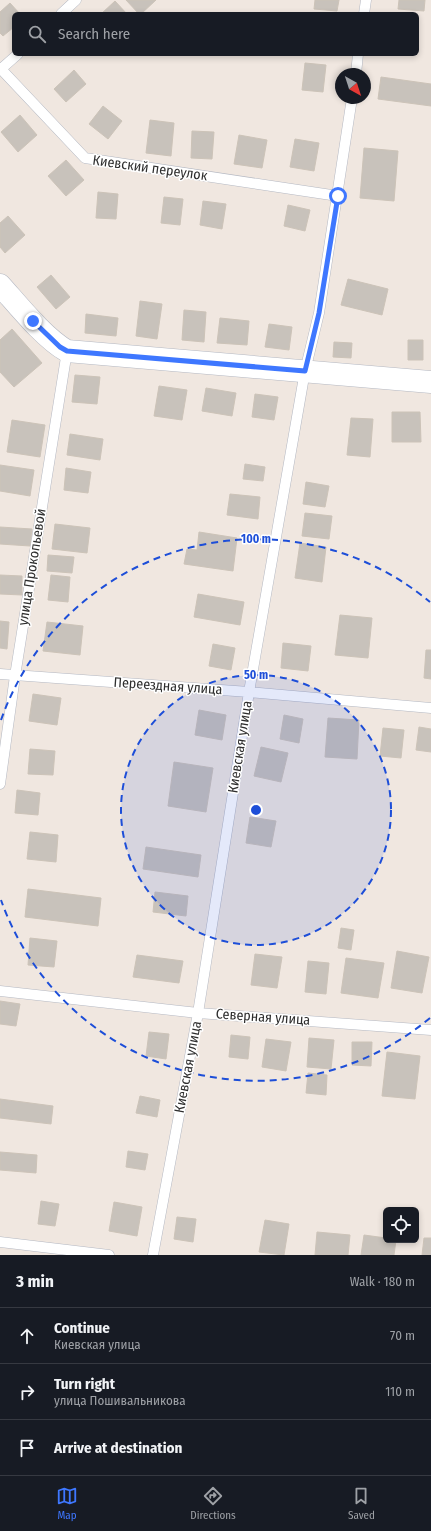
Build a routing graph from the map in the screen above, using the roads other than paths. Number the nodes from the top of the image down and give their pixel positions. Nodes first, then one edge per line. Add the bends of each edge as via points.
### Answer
1 (76, 0) edge
2 (366, 0) edge
3 (63, 12) edge
4 (364, 12) edge
5 (16, 56) edge
6 (358, 56) edge
7 (357, 68) edge
8 (1, 69) edge
9 (351, 104) edge
10 (338, 196) junction
11 (0, 285) edge
12 (67, 351) junction
13 (305, 371) junction
14 (431, 382) edge
15 (0, 674) edge
16 (15, 676) junction
17 (249, 692) junction
18 (431, 708) edge
19 (0, 784) edge
20 (0, 990) edge
21 (198, 1013) junction
22 (431, 1030) edge
23 (0, 1242) edge
24 (109, 1255) edge
25 (153, 1255) edge

1 - 3 lane
2 - 4 lane
5 - 8 lane
6 - 7 lane
8 - 10 lane, Киевский переулок via 85,158
9 - 10 lane, Киевская улица
10 - 13 lane, Киевская улица via 319,313
11 - 12 main road via 33,321
12 - 13 main road
12 - 16 lane, улица Прокопьевой
13 - 14 main road
13 - 17 lane, Киевская улица
15 - 16 lane, Переездная улица
16 - 17 lane, Переездная улица
16 - 19 lane, улица Прокопьевой
17 - 18 lane, Переездная улица
17 - 21 lane, Киевская улица
20 - 21 lane, Северная улица
21 - 22 lane, Северная улица
21 - 25 lane, Киевская улица
23 - 24 lane

